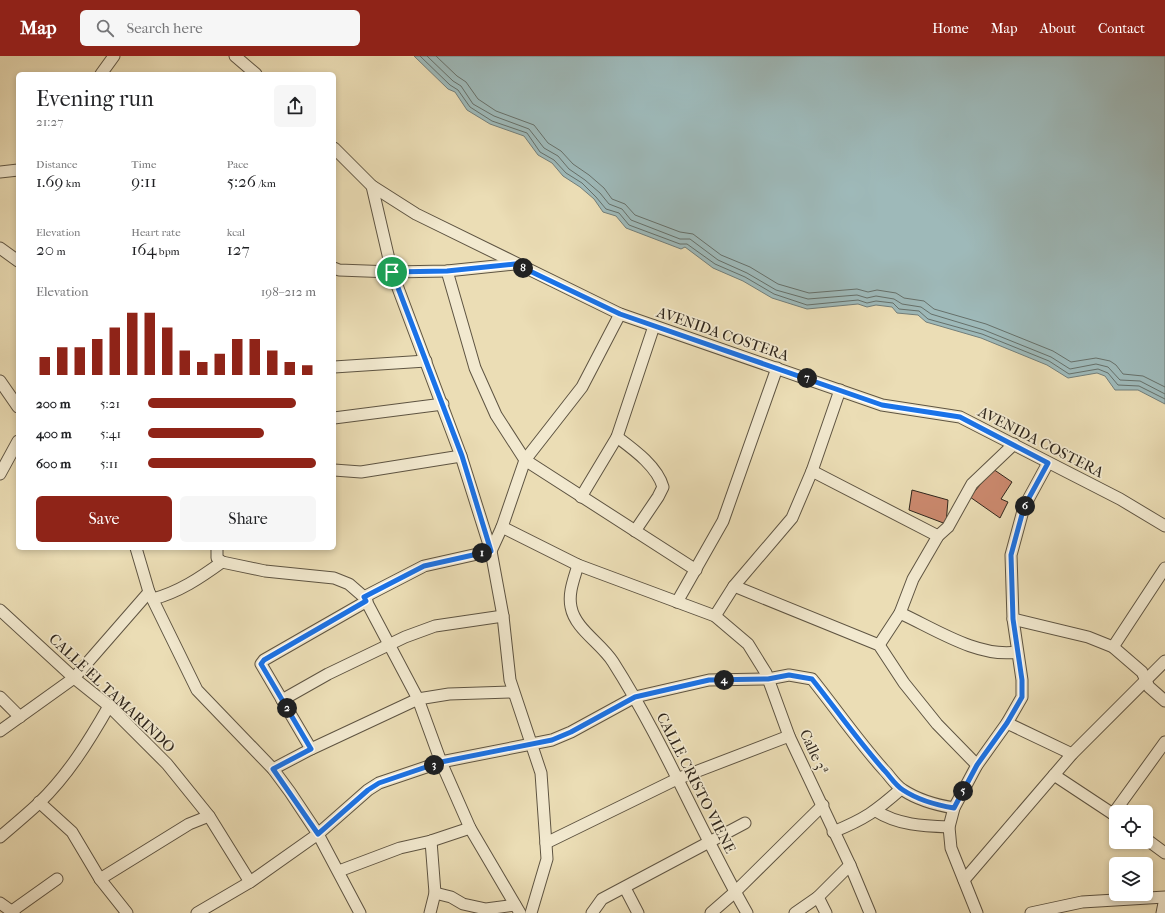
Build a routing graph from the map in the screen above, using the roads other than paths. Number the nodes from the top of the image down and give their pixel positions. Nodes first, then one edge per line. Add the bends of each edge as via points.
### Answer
1 (114, 56) edge
2 (235, 56) edge
3 (102, 72) edge
4 (254, 72) edge
5 (336, 150) edge
6 (16, 170) edge
7 (0, 172) edge
8 (372, 186) junction
9 (0, 248) edge
10 (16, 260) edge
11 (515, 264) junction
12 (336, 269) edge
13 (447, 271) junction
14 (392, 272) junction
15 (620, 314) junction
16 (654, 326) junction
17 (426, 361) junction
18 (336, 367) edge
19 (777, 368) junction
20 (0, 381) edge
21 (840, 390) junction
22 (16, 404) edge
23 (443, 404) junction
24 (336, 418) edge
25 (617, 437) junction
26 (1014, 444) junction
27 (16, 445) edge
28 (462, 456) junction
29 (525, 460) junction
30 (1048, 463) junction
31 (336, 466) edge
32 (812, 470) junction
33 (0, 474) edge
34 (581, 497) junction
35 (1165, 526) edge
36 (502, 527) junction
37 (635, 531) junction
38 (938, 536) junction
39 (137, 550) edge
40 (217, 550) edge
41 (491, 551) junction
42 (222, 562) junction
43 (578, 566) junction
44 (1165, 568) edge
45 (696, 570) junction
46 (734, 586) junction
47 (151, 596) junction
48 (366, 599) junction
49 (677, 602) junction
50 (0, 610) edge
51 (900, 613) junction
52 (503, 616) junction
53 (715, 616) junction
54 (1013, 619) junction
55 (389, 644) junction
56 (879, 645) junction
57 (1113, 647) junction
58 (1017, 652) junction
59 (1165, 661) edge
60 (74, 678) junction
61 (768, 679) junction
62 (1147, 680) junction
63 (513, 692) junction
64 (0, 697) edge
65 (635, 697) junction
66 (418, 699) junction
67 (282, 700) junction
68 (1165, 701) edge
69 (109, 706) junction
70 (20, 717) junction
71 (1007, 723) junction
72 (0, 731) edge
73 (789, 736) junction
74 (1165, 742) edge
75 (531, 743) junction
76 (311, 749) junction
77 (1072, 754) junction
78 (441, 762) junction
79 (977, 765) junction
80 (273, 769) junction
81 (1054, 776) junction
82 (677, 779) junction
83 (901, 789) junction
84 (39, 802) junction
85 (823, 805) junction
86 (1122, 805) edge
87 (954, 808) junction
88 (876, 811) junction
89 (1109, 812) edge
90 (209, 816) junction
91 (745, 823) dead end
92 (949, 827) junction
93 (470, 828) junction
94 (834, 832) junction
95 (318, 834) junction
96 (0, 838) edge
97 (431, 841) junction
98 (546, 843) junction
99 (710, 843) junction
100 (1153, 844) edge
101 (1165, 853) edge
102 (850, 865) junction
103 (339, 872) junction
104 (57, 879) dead end
105 (100, 879) junction
106 (964, 880) junction
107 (250, 882) junction
108 (625, 888) junction
109 (735, 892) junction
110 (435, 893) junction
111 (818, 897) junction
112 (1165, 897) edge
113 (0, 903) edge
114 (518, 909) edge
115 (13, 912) edge
116 (127, 913) edge
117 (198, 913) edge
118 (360, 913) edge
119 (430, 913) edge
120 (531, 913) edge
121 (592, 913) edge
122 (638, 913) edge
123 (711, 913) edge
124 (747, 913) edge
125 (795, 913) edge
126 (826, 913) edge
127 (870, 913) edge
128 (977, 913) edge
129 (1031, 913) edge
130 (1162, 913) edge

1 - 3 street
2 - 4 street
5 - 8 street, AVENIDA COSTERA
6 - 7 street
8 - 11 street, AVENIDA COSTERA via 416,214
8 - 14 street
9 - 10 street
11 - 13 street
11 - 15 street, AVENIDA COSTERA
12 - 14 street
13 - 14 street
13 - 29 street via 475,368 496,415
14 - 17 street
15 - 16 street, AVENIDA COSTERA
15 - 29 street via 582,387
16 - 19 street, AVENIDA COSTERA
16 - 25 street
17 - 18 street
17 - 23 street
19 - 21 street, AVENIDA COSTERA
19 - 45 street via 724,521
20 - 22 street
21 - 26 street, AVENIDA COSTERA via 882,405 960,417
21 - 32 street
23 - 24 street
23 - 28 street
25 - 34 street
25 - 37 street via 632,448 657,474 663,487
26 - 30 street, AVENIDA COSTERA
26 - 38 street via 972,484 948,527
27 - 33 street
28 - 31 street via 361,472
28 - 41 street
29 - 34 street
29 - 36 street
30 - 35 street, AVENIDA COSTERA via 1120,499
30 - 54 street via 1024,507 1011,555
32 - 38 street
32 - 46 street via 792,518
34 - 37 street
36 - 41 street
36 - 43 street
37 - 45 street
38 - 51 street via 913,579
39 - 47 street
40 - 42 street via 217,558
41 - 48 street via 424,566
41 - 52 street
42 - 47 street via 195,582 170,594
42 - 48 street via 265,571 334,578 349,584
43 - 49 street
43 - 65 street, CALLE CRISTO VIENE via 571,588 571,607 578,622 609,656
44 - 57 street
45 - 49 street
46 - 53 street
46 - 56 street
47 - 60 street
47 - 80 street via 197,690
48 - 55 street
48 - 67 street via 264,660 262,668
49 - 53 street
50 - 60 street, CALLE EL TAMARINDO
51 - 56 street
51 - 58 street via 983,651 1005,654
52 - 55 street via 434,626
52 - 63 street
53 - 61 street, Calle 3ª via 748,644
54 - 57 street via 1088,637
54 - 58 street
55 - 66 street
55 - 67 street
56 - 79 street via 904,683 937,724
57 - 62 street via 1142,672
58 - 71 street via 1022,697
59 - 62 street
60 - 69 street, CALLE EL TAMARINDO
60 - 70 street
61 - 65 street via 709,680
61 - 73 street, Calle 3ª
61 - 83 street via 789,675 812,679 840,713 862,746
62 - 68 street via 1149,688
62 - 77 street
63 - 66 street via 449,694
63 - 75 street
64 - 70 street
65 - 75 street via 565,735
65 - 82 street, CALLE CRISTO VIENE
66 - 76 street
66 - 78 street
67 - 76 street
69 - 84 street via 88,742 59,781
69 - 90 street, CALLE EL TAMARINDO via 167,764
70 - 72 street
71 - 77 street
71 - 79 street
73 - 82 street
73 - 85 street, Calle 3ª
74 - 86 street
75 - 78 street
75 - 98 street via 541,773
76 - 80 street
77 - 81 street
78 - 93 street
78 - 95 street via 379,783
79 - 87 street
80 - 95 street
81 - 89 street
81 - 106 street
82 - 98 street
82 - 99 street, CALLE CRISTO VIENE
83 - 87 street via 939,806
83 - 88 street
84 - 96 street
84 - 105 street via 72,832
85 - 94 street, Calle 3ª
85 - 109 street
87 - 92 street
88 - 92 street via 889,819 919,826
88 - 94 street
90 - 105 street via 189,824
90 - 107 street, CALLE EL TAMARINDO
91 - 99 street
92 - 106 street via 951,848
93 - 97 street
93 - 114 street
94 - 102 street, Calle 3ª
95 - 103 street
95 - 107 street
97 - 103 street via 400,848
97 - 110 street
98 - 120 street via 547,859
99 - 108 street
99 - 109 street, CALLE CRISTO VIENE
100 - 101 street
102 - 111 street
102 - 127 street, Calle 3ª
103 - 118 street
104 - 115 street
105 - 116 street
106 - 128 street
107 - 117 street
108 - 121 street via 602,899
108 - 122 street
109 - 123 street
109 - 124 street, CALLE CRISTO VIENE
110 - 114 street via 451,897 463,904 486,909
110 - 119 street
111 - 125 street
111 - 126 street
112 - 129 street via 1082,902
112 - 130 street
113 - 115 street

